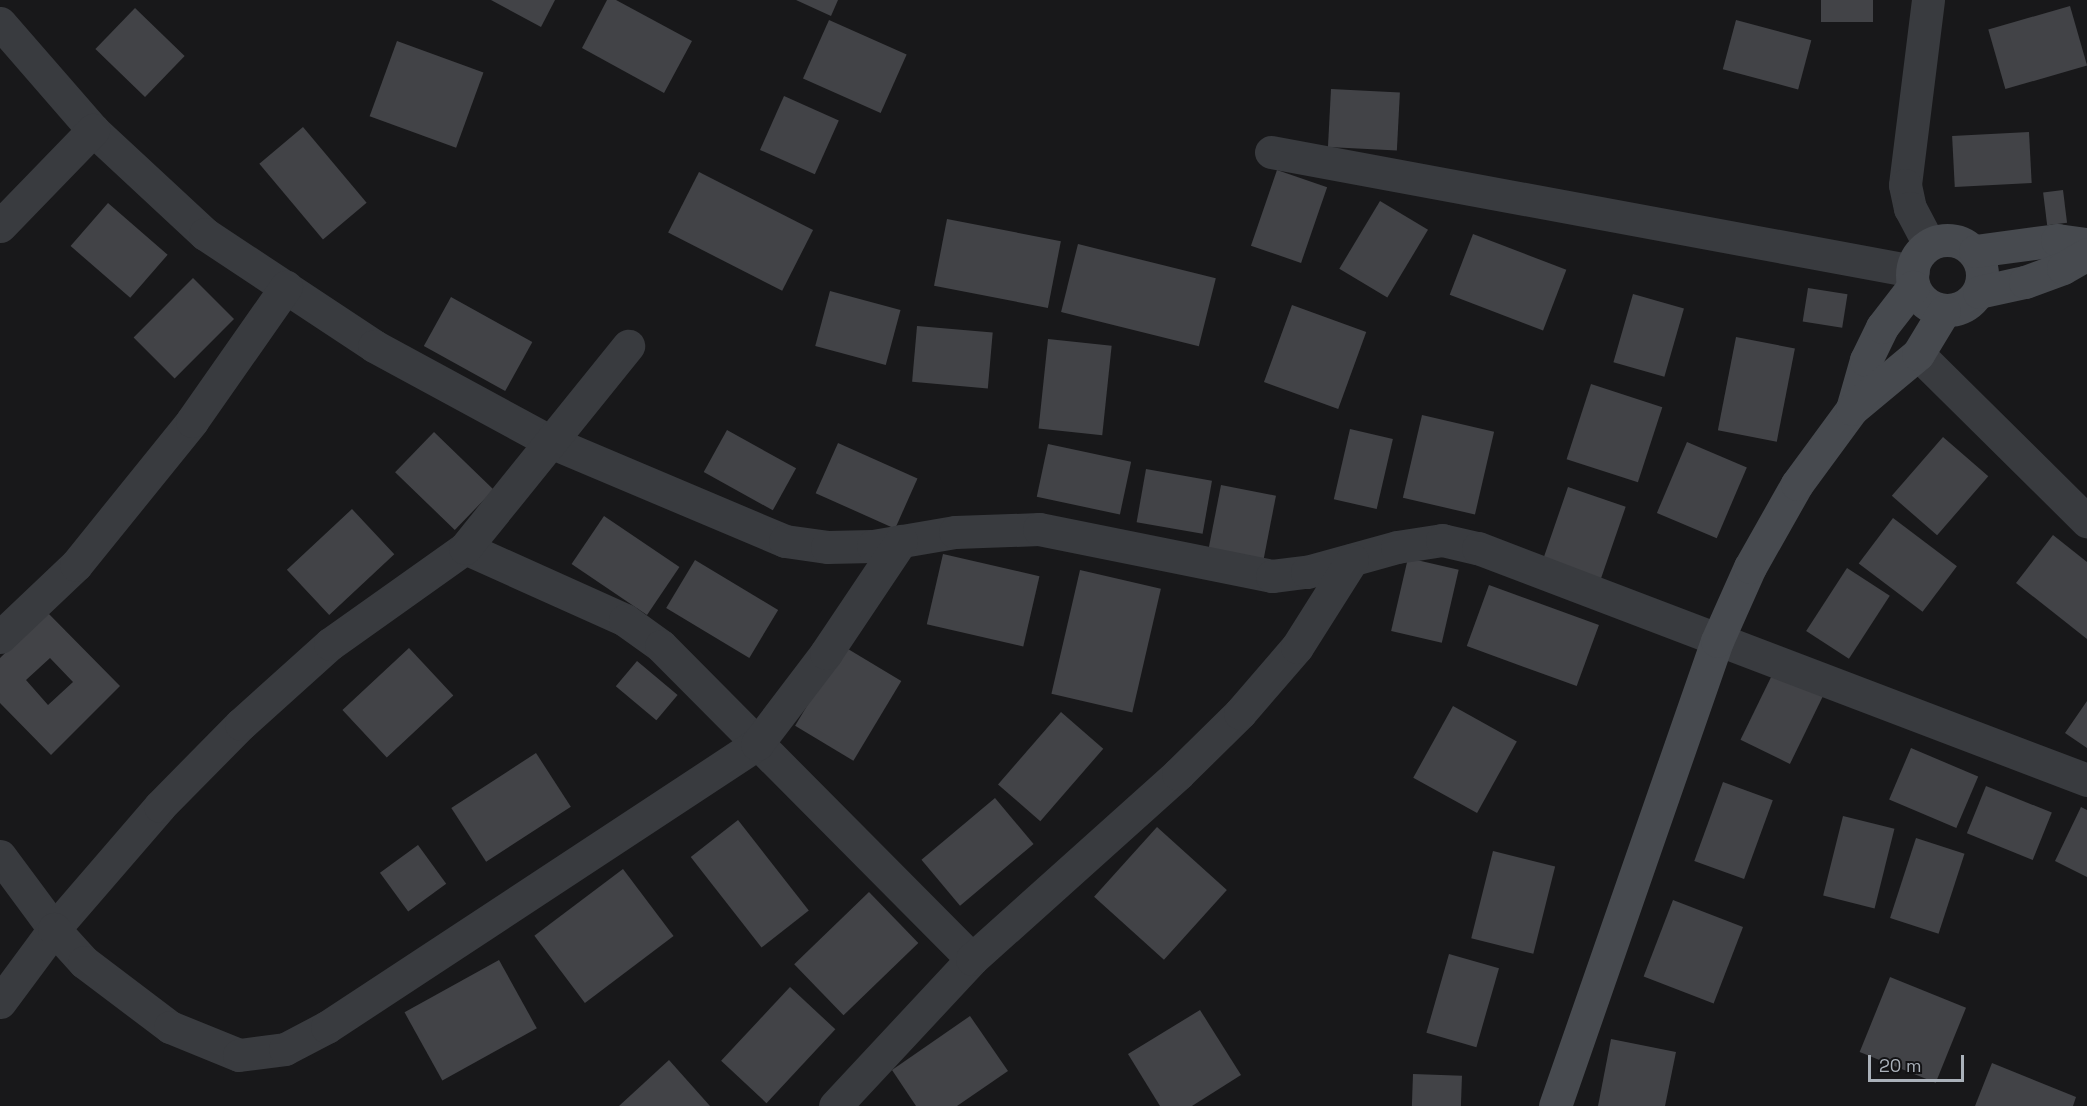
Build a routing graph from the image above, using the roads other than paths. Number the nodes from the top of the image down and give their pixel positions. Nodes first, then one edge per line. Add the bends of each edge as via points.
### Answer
1 (1928, 0) edge
2 (0, 23) edge
3 (93, 130) junction
4 (1271, 152) dead end
5 (0, 226) edge
6 (2087, 244) edge
7 (1975, 251) junction
8 (2087, 254) edge
9 (1918, 267) junction
10 (286, 287) junction
11 (1979, 292) junction
12 (1944, 311) junction
13 (628, 346) dead end
14 (1918, 354) junction
15 (1852, 409) junction
16 (553, 442) junction
17 (2087, 521) edge
18 (901, 541) junction
19 (465, 548) junction
20 (1352, 560) junction
21 (0, 638) edge
22 (1717, 641) junction
23 (757, 744) junction
24 (2087, 780) edge
25 (0, 856) edge
26 (54, 929) junction
27 (972, 958) junction
28 (0, 1002) edge
29 (835, 1106) edge
30 (1555, 1106) edge

1 - 9 street via 1905,185
2 - 3 street
3 - 5 street
3 - 10 street via 206,234
4 - 9 street
6 - 7 street via 2057,240
7 - 9 street via 1953,239
7 - 11 street via 1983,271
8 - 11 street via 2025,282
9 - 12 street via 1925,303
9 - 15 street via 1866,360
10 - 16 street via 374,346
10 - 21 street via 192,421 76,565
11 - 12 street via 1958,310
12 - 14 street
13 - 16 street
14 - 15 street
14 - 17 street
15 - 22 street via 1773,522
16 - 18 street via 785,541 827,547
16 - 19 street
18 - 20 street via 999,528 1039,529 1272,576
18 - 23 street via 826,653
19 - 23 street via 625,620 662,646
19 - 26 street via 330,644 241,724 160,806
20 - 22 street via 1442,540 1469,546
20 - 27 street via 1297,646 1240,713 1178,774
22 - 24 street
22 - 30 street
23 - 26 street via 327,1027 285,1049 238,1055 170,1027 84,962
23 - 27 street
25 - 26 street
26 - 28 street
27 - 29 street

